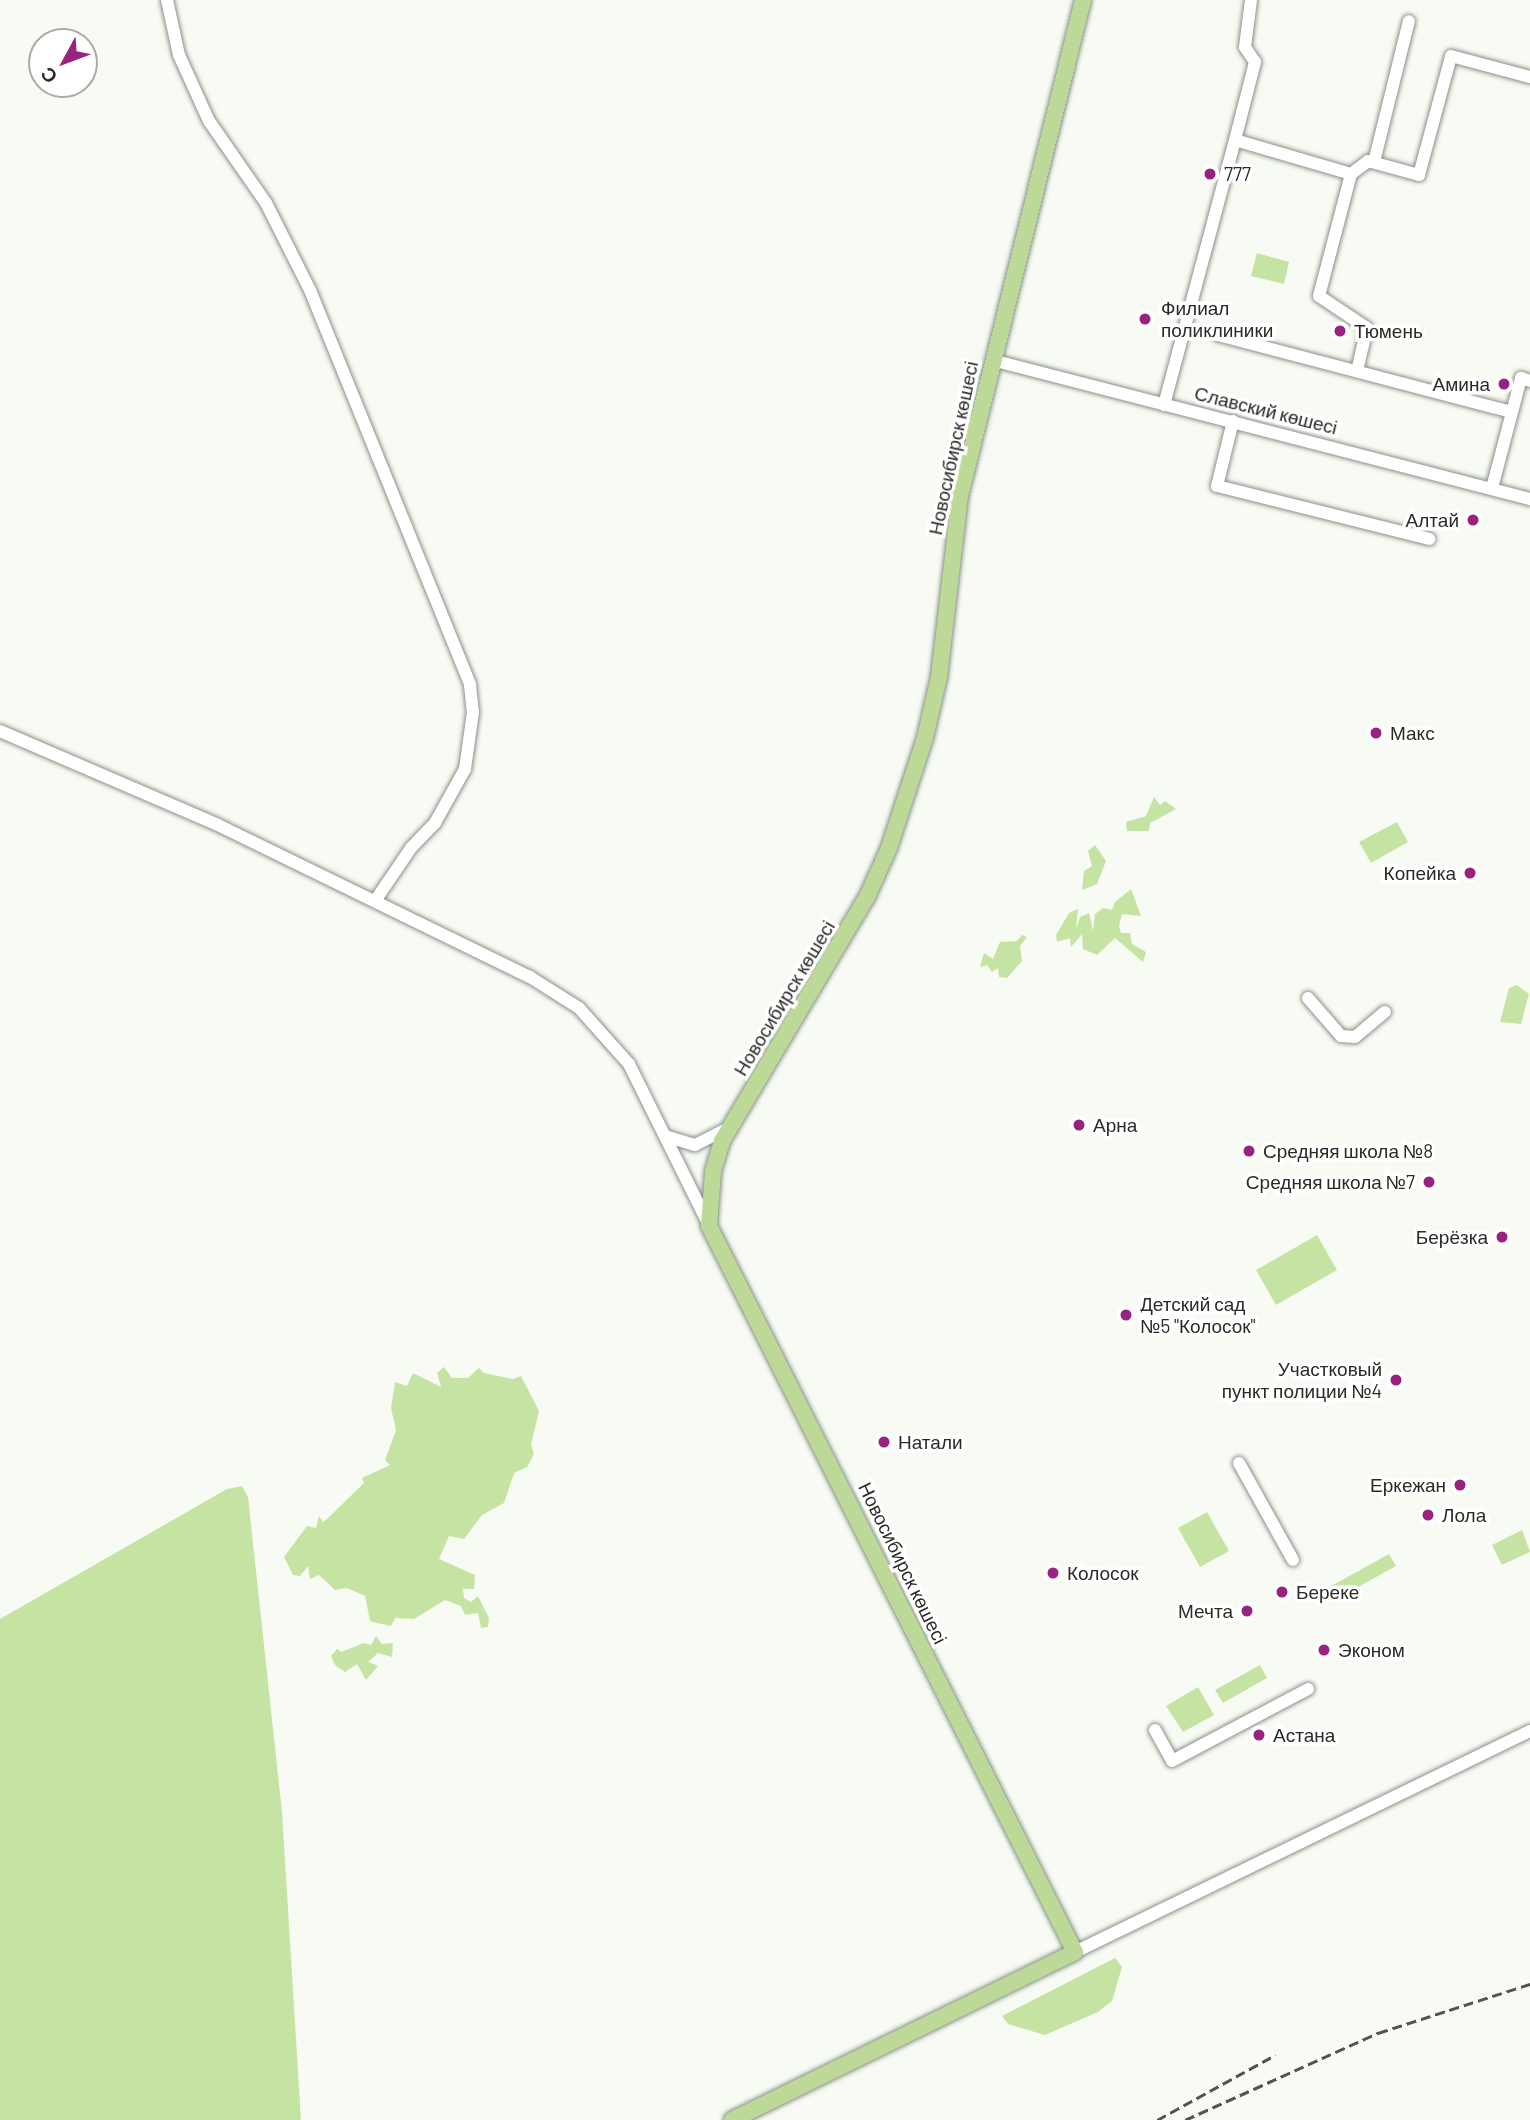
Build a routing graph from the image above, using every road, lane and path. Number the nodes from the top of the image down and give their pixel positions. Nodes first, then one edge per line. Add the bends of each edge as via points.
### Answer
1 (167, 0) edge
2 (1083, 0) edge
3 (1251, 0) edge
4 (1409, 21) dead end
5 (1530, 77) edge
6 (1235, 139) junction
7 (1374, 162) junction
8 (1351, 174) junction
9 (1218, 335) dead end
10 (992, 360) junction
11 (1357, 371) junction
12 (1530, 381) edge
13 (1164, 405) junction
14 (1512, 412) junction
15 (1233, 421) junction
16 (1492, 488) junction
17 (1530, 499) edge
18 (1430, 539) dead end
19 (0, 731) edge
20 (375, 901) junction
21 (1308, 998) dead end
22 (1385, 1012) dead end
23 (729, 1128) junction
24 (665, 1136) junction
25 (709, 1226) junction
26 (1239, 1463) dead end
27 (1293, 1560) dead end
28 (1308, 1689) dead end
29 (1154, 1730) dead end
30 (1530, 1731) edge
31 (1075, 1952) junction
32 (732, 2120) edge

1 - 20 street via 179,55 209,121 266,203 310,290 470,685 473,722 465,769 443,812
2 - 10 main road, Новосибирск көшесі
3 - 6 street via 1245,47 1255,62
4 - 7 street
5 - 7 street via 1451,56 1419,175
6 - 8 street
6 - 13 street
7 - 8 street via 1368,161
8 - 11 street via 1318,296 1367,328
9 - 11 street
10 - 13 street, Славский көшесі
10 - 23 main road, Новосибирск көшесі via 960,496 932,713 903,809 851,926
11 - 14 street
12 - 14 street via 1521,378
13 - 15 street, Славский көшесі
14 - 16 street
15 - 16 street, Славский көшесі
15 - 18 street via 1217,486
16 - 17 street, Славский көшесі
19 - 20 street via 193,813
20 - 24 street via 530,976 579,1008 629,1064
21 - 22 street via 1341,1036 1355,1037
23 - 24 street via 695,1145
23 - 25 main road, Новосибирск көшесі via 713,1171
24 - 25 street
25 - 31 main road, Новосибирск көшесі
26 - 27 street
28 - 29 street via 1172,1761
30 - 31 street
31 - 32 main road

